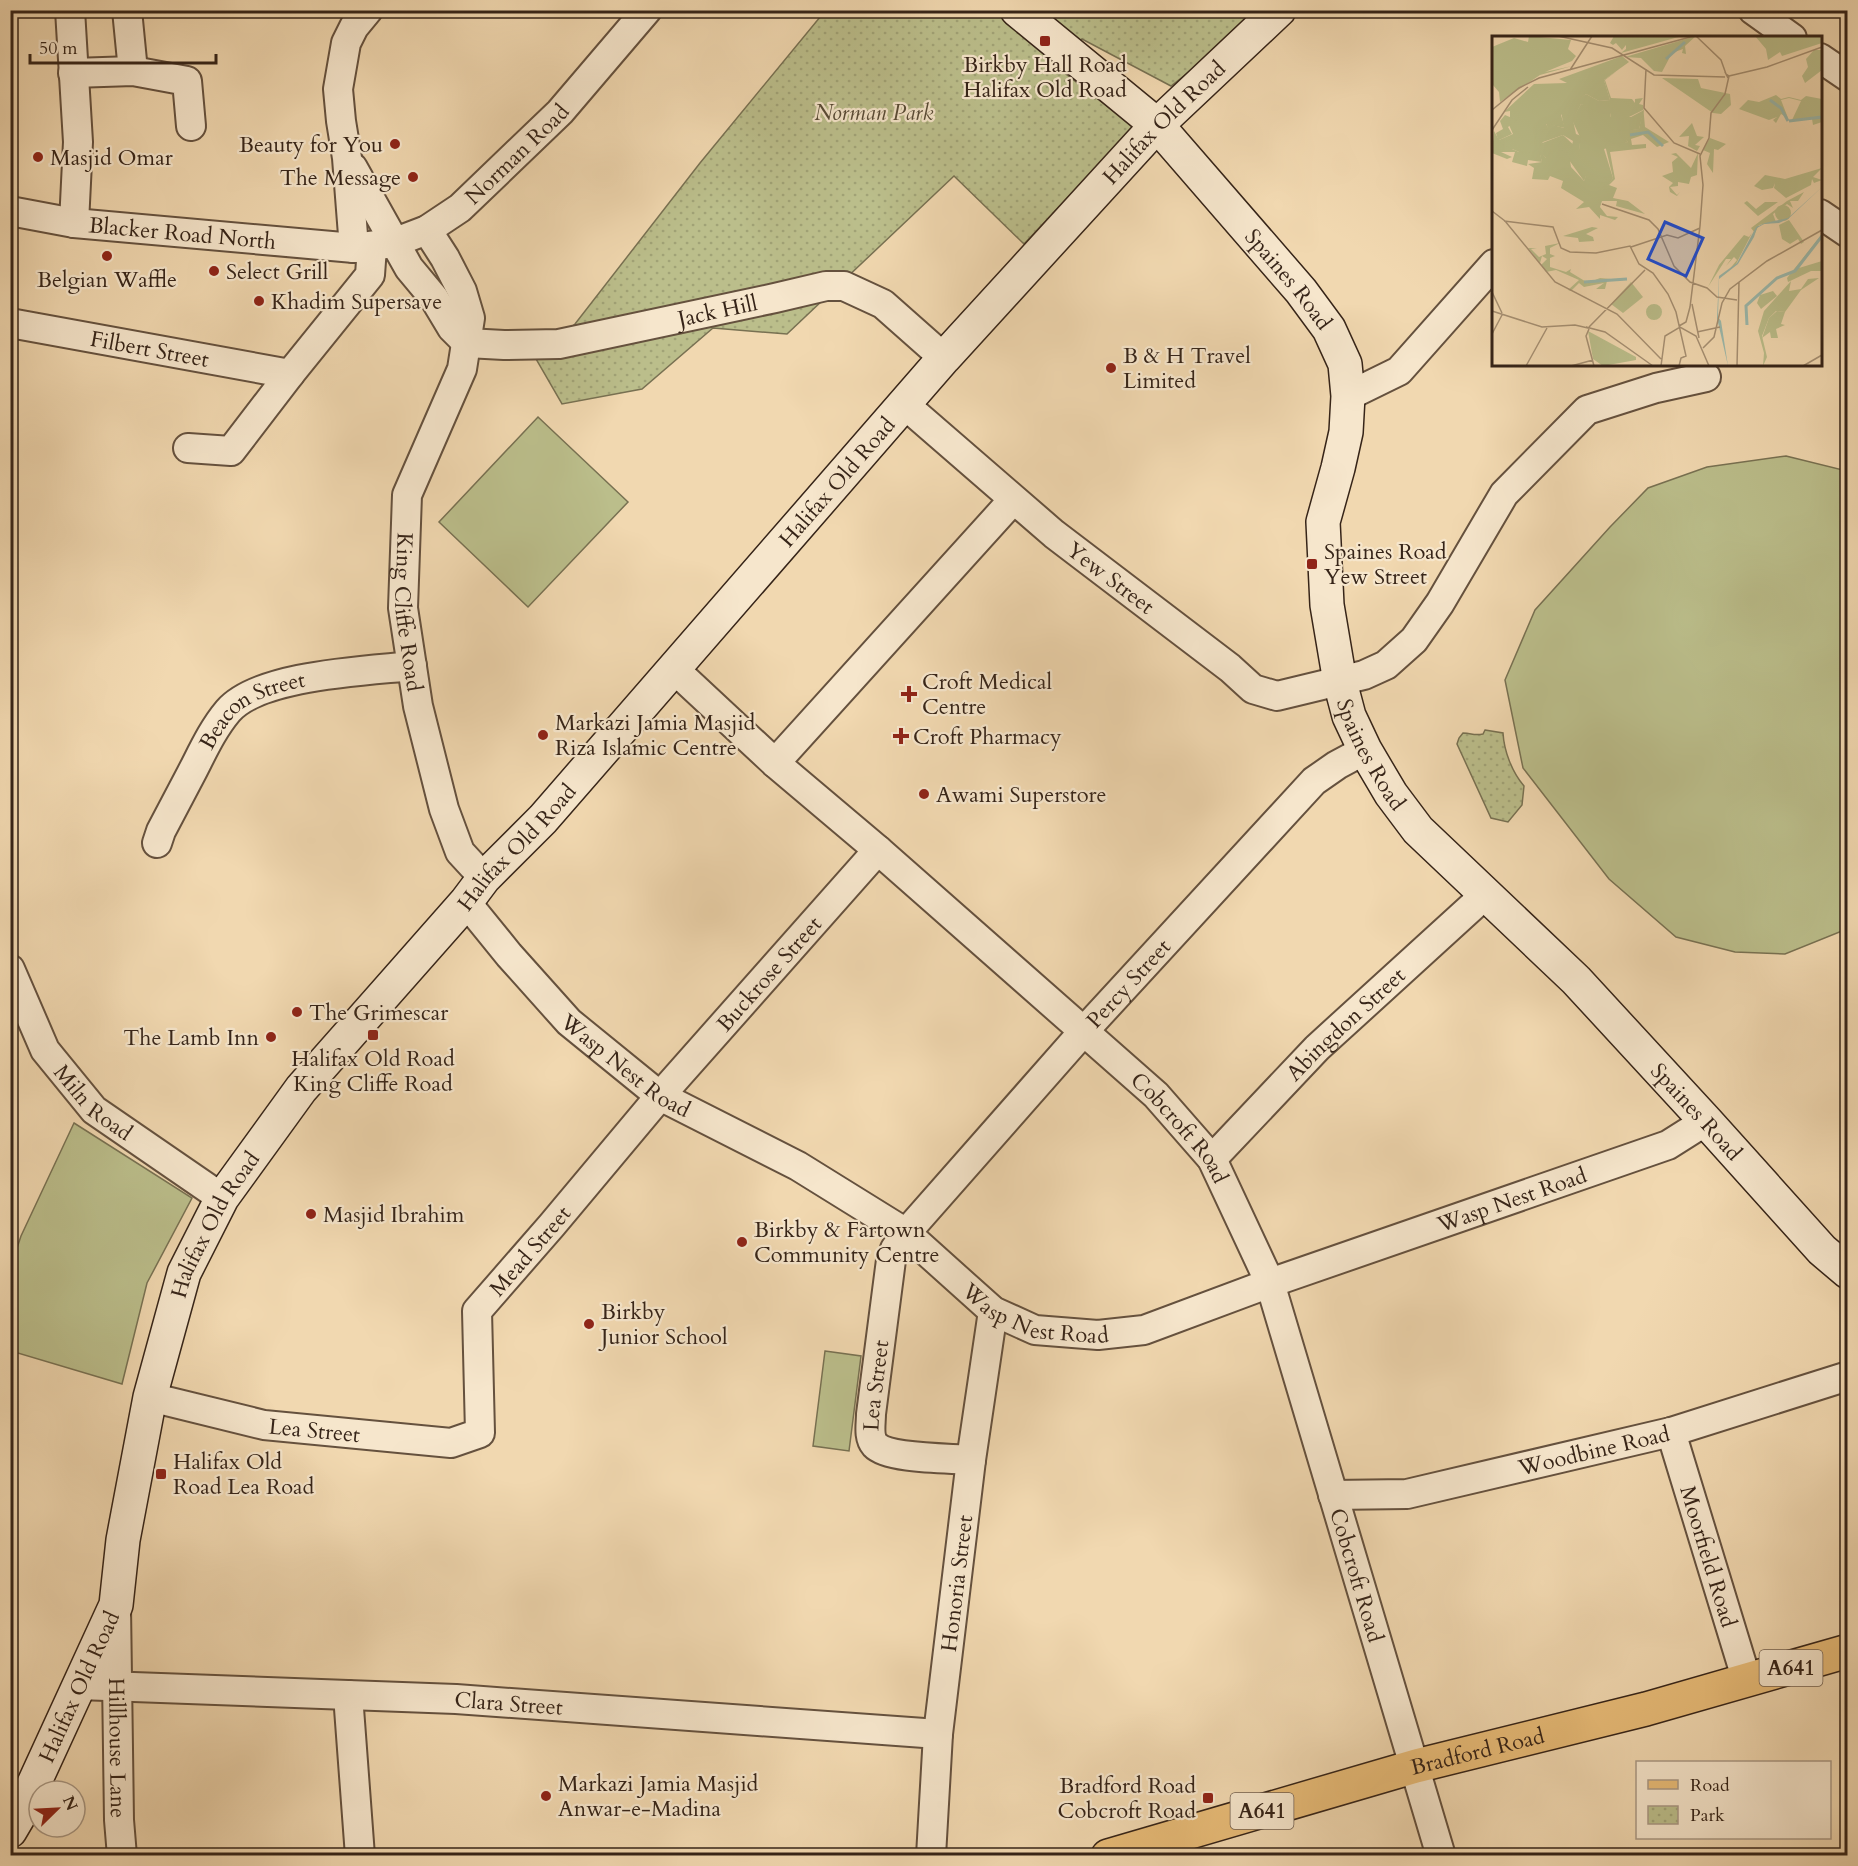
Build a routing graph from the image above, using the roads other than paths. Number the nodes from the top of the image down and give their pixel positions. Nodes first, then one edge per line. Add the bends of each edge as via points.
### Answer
1 (70, 10) edge
2 (127, 10) edge
3 (368, 10) edge
4 (647, 10) edge
5 (1017, 10) edge
6 (1279, 10) edge
7 (1754, 10) edge
8 (1789, 36) edge
9 (1822, 59) edge
10 (133, 71) junction
11 (72, 73) junction
12 (1848, 76) edge
13 (1157, 125) junction
14 (191, 126) dead end
15 (347, 158) junction
16 (10, 211) edge
17 (1822, 215) edge
18 (74, 223) junction
19 (428, 230) junction
20 (1848, 233) edge
21 (373, 246) junction
22 (1492, 266) edge
23 (10, 323) edge
24 (467, 343) junction
25 (944, 358) junction
26 (290, 374) junction
27 (1706, 376) dead end
28 (1348, 396) junction
29 (904, 404) junction
30 (188, 448) dead end
31 (1013, 500) junction
32 (412, 666) junction
33 (674, 669) junction
34 (1340, 682) junction
35 (1365, 750) junction
36 (775, 763) junction
37 (157, 843) dead end
38 (878, 850) junction
39 (475, 890) junction
40 (1486, 894) junction
41 (10, 969) edge
42 (1083, 1032) junction
43 (660, 1096) junction
44 (1706, 1121) junction
45 (1212, 1159) junction
46 (222, 1198) junction
47 (906, 1233) junction
48 (1848, 1272) edge
49 (1270, 1283) junction
50 (993, 1311) junction
51 (1848, 1376) edge
52 (148, 1407) junction
53 (1671, 1432) junction
54 (480, 1433) joint
55 (971, 1460) junction
56 (1333, 1495) junction
57 (116, 1605) junction
58 (1848, 1651) edge
59 (1740, 1683) junction
60 (79, 1685) junction
61 (117, 1686) junction
62 (348, 1695) junction
63 (938, 1734) junction
64 (1416, 1766) junction
65 (10, 1831) edge
66 (122, 1856) edge
67 (360, 1856) edge
68 (931, 1856) edge
69 (1108, 1856) edge
70 (1441, 1856) edge

1 - 11 street
2 - 10 street
3 - 15 street via 346,43 338,89
4 - 19 street, Norman Road via 560,112 460,208
5 - 13 street, Spaines Road
6 - 13 street, Halifax Old Road
7 - 8 street
9 - 12 street
10 - 11 street
10 - 14 street via 187,81
11 - 18 street via 78,142
13 - 25 street, Halifax Old Road
13 - 28 street, Spaines Road via 1301,291 1329,329 1345,364
15 - 21 street
15 - 21 street
16 - 18 street, Blacker Road North
17 - 20 street
18 - 21 street, Blacker Road North
19 - 21 street, Norman Road
19 - 24 street, King Cliffe Road via 462,291 470,318
21 - 24 street via 409,268
21 - 26 street via 370,275
22 - 28 street via 1399,370
23 - 26 street, Filbert Street
24 - 25 street, Jack Hill via 559,344 826,286 844,286 883,304
24 - 32 street, King Cliffe Road via 452,395 407,495 403,608
25 - 29 street, Halifax Old Road
26 - 30 street via 231,451
27 - 34 street, Yew Street via 1587,410 1504,494 1414,640 1386,664
28 - 34 street, Spaines Road via 1346,432 1323,522 1327,605
29 - 31 street, Yew Street
29 - 33 street, Halifax Old Road
31 - 34 street, Yew Street via 1253,689 1277,696
31 - 36 street
32 - 37 street, Beacon Street via 319,677 265,688 247,696 229,710 205,745
32 - 39 street, King Cliffe Road via 444,809
33 - 36 street, Cobcroft Road
33 - 39 street, Halifax Old Road via 543,819
34 - 35 street, Spaines Road via 1349,716
35 - 40 street, Spaines Road via 1418,830
35 - 42 street, Percy Street via 1314,781
36 - 38 street, Cobcroft Road
38 - 42 street, Cobcroft Road
38 - 43 street, Buckrose Street
39 - 43 street, Wasp Nest Road via 509,955 569,1022
39 - 46 street, Halifax Old Road via 301,1089
40 - 44 street, Spaines Road via 1576,980
40 - 45 street, Abingdon Street via 1317,1048
41 - 46 street, Miln Road via 45,1050 94,1110
42 - 45 street, Cobcroft Road via 1156,1095
42 - 47 street, Percy Street
43 - 47 street, Wasp Nest Road via 798,1166
43 - 54 street, Mead Street via 477,1311
44 - 48 street, Spaines Road via 1822,1250
44 - 49 street, Wasp Nest Road via 1668,1145
45 - 49 street, Cobcroft Road
46 - 52 street, Halifax Old Road via 181,1280
47 - 50 street, Wasp Nest Road
47 - 55 street, Lea Street via 891,1260 871,1436 874,1444 886,1452
49 - 50 street, Wasp Nest Road via 1144,1330 1098,1335 1035,1330
49 - 56 street, Cobcroft Road
50 - 55 street, Honoria Street
51 - 53 street, Woodbine Road
52 - 54 street, Lea Street via 264,1425 451,1443
52 - 57 street, Halifax Old Road via 123,1540
53 - 56 street, Woodbine Road via 1407,1494
53 - 59 street, Moorfield Road
55 - 63 street, Honoria Street
56 - 64 street, Cobcroft Road
57 - 60 street, Halifax Old Road
57 - 61 street, Hillhouse Lane
58 - 59 main road, Bradford Road / A641
59 - 64 main road, Bradford Road / A641
60 - 61 street, Clara Street
60 - 65 street, Halifax Old Road
61 - 62 street, Clara Street
61 - 66 street, Hillhouse Lane
62 - 63 street, Clara Street
62 - 67 street
63 - 68 street, Honoria Street
64 - 69 main road, Bradford Road / A641
64 - 70 street, Cobcroft Road

